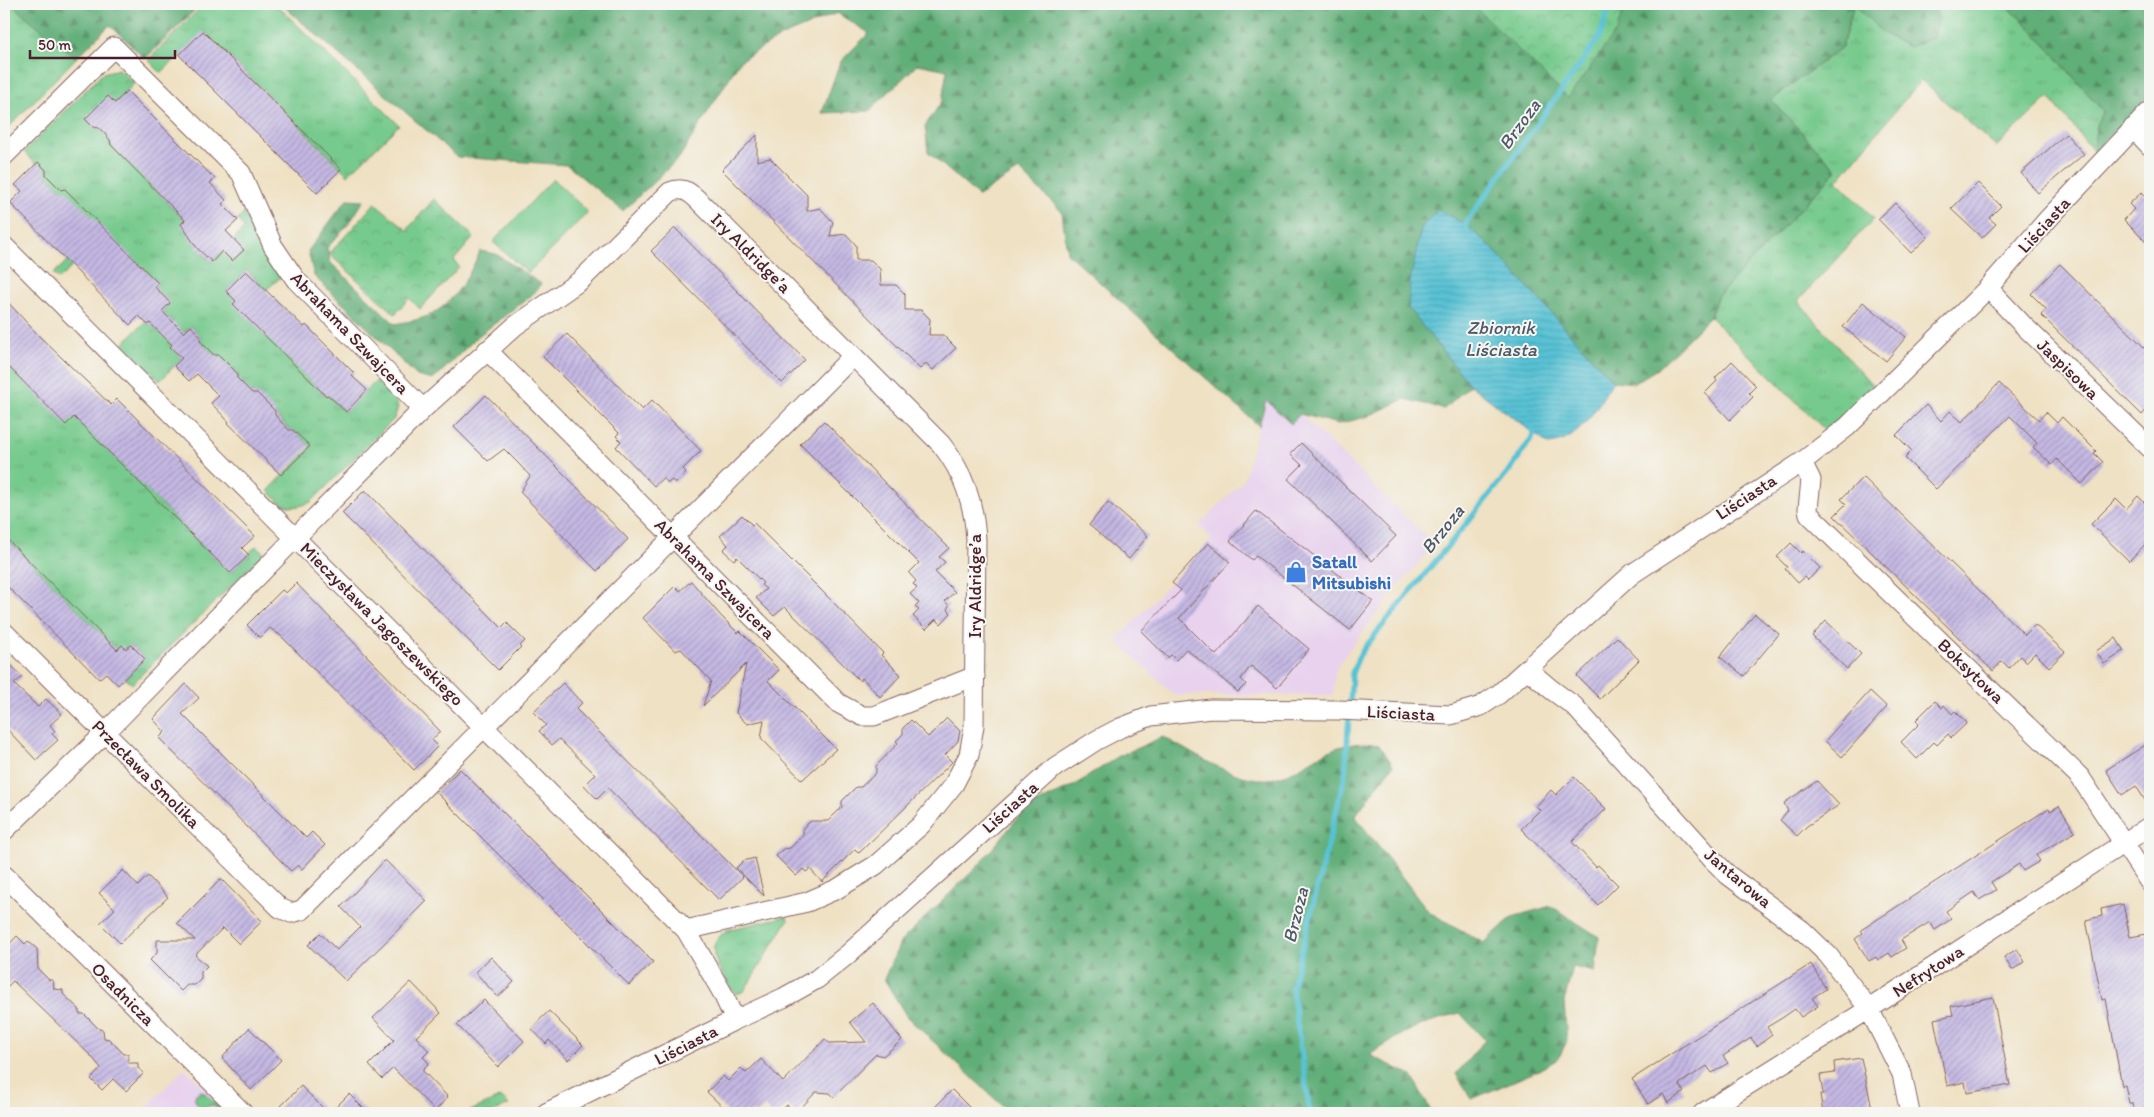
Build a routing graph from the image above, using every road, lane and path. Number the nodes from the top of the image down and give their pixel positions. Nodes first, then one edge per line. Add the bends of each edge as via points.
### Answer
1 (2150, 111) edge
2 (2133, 128) junction
3 (2150, 146) edge
4 (4, 156) edge
5 (4, 246) edge
6 (1988, 288) junction
7 (487, 350) junction
8 (853, 356) junction
9 (423, 410) junction
10 (2150, 448) edge
11 (1802, 462) junction
12 (296, 537) junction
13 (673, 537) junction
14 (4, 632) edge
15 (1528, 669) junction
16 (975, 676) junction
17 (484, 727) junction
18 (105, 734) junction
19 (2150, 826) edge
20 (4, 831) edge
21 (2125, 842) junction
22 (4, 875) edge
23 (2150, 883) edge
24 (686, 930) junction
25 (1869, 1009) junction
26 (735, 1020) junction
27 (242, 1113) edge
28 (546, 1113) edge
29 (1703, 1113) edge
30 (1910, 1113) edge

1 - 2 street, Liściasta
2 - 3 street
2 - 6 street, Liściasta
4 - 9 street, Abrahama Szwajcera via 114,47 241,173 273,246 296,280
5 - 12 street, Mieczysława Jagoszewskiego
6 - 10 street, Jaspisowa
6 - 11 street, Liściasta via 1847,427
7 - 8 street, Iry Aldridge’a via 515,326 581,280 670,192 679,189 690,192
7 - 9 street
7 - 13 street, Abrahama Szwajcera
8 - 13 street
8 - 16 street, Iry Aldridge’a via 941,444 957,466 967,488 976,540
9 - 12 street
11 - 15 street, Liściasta via 1632,574
11 - 21 street, Boksytowa via 1811,480 1809,514 2080,777
12 - 17 street, Mieczysława Jagoszewskiego
12 - 18 street
13 - 16 street, Abrahama Szwajcera via 838,703 851,712 874,716
13 - 17 street
14 - 18 street, Przecława Smolika
15 - 25 street, Jantarowa via 1574,706 1728,875 1816,942
15 - 26 street, Liściasta via 1481,706 1451,716 1338,710 1211,709 1152,716 1097,740 1054,767 835,965 783,998
16 - 24 street, Iry Aldridge’a via 973,736 961,774 921,825 891,853 850,881 811,900
17 - 18 street, Przecława Smolika via 302,910 291,913 280,908
17 - 24 street, Mieczysława Jagoszewskiego
18 - 20 street
19 - 21 street, Nefrytowa
21 - 23 street, Boksytowa
21 - 25 street, Nefrytowa
22 - 27 street, Osadnicza
24 - 26 street, Mieczysława Jagoszewskiego
25 - 29 street, Nefrytowa
25 - 30 street, Jantarowa via 1902,1074
26 - 28 street, Liściasta

